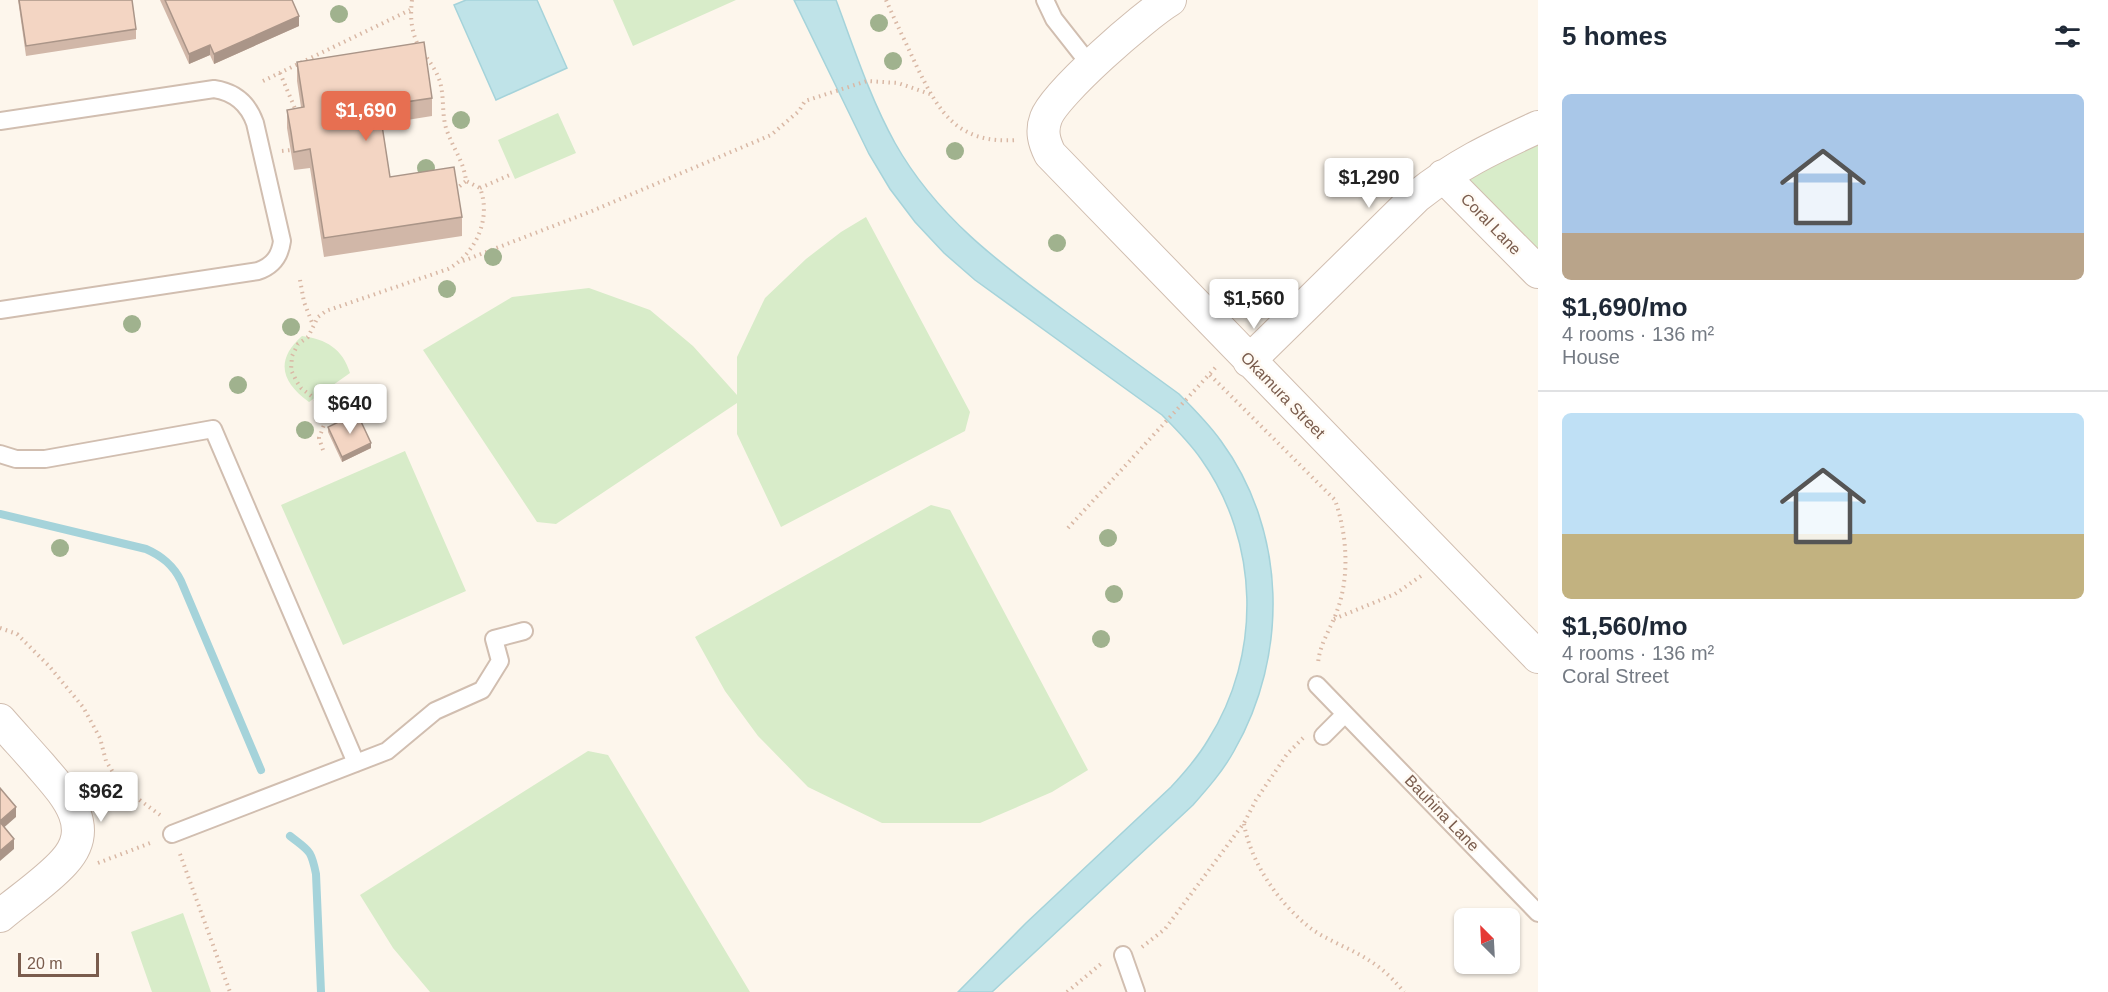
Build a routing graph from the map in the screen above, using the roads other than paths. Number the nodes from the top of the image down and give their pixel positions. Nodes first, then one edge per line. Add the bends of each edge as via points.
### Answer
1 (1046, 0) edge
2 (1170, 0) edge
3 (1091, 66) junction
4 (0, 121) edge
5 (1538, 128) edge
6 (1443, 176) junction
7 (1538, 272) edge
8 (0, 310) edge
9 (1236, 361) junction
10 (0, 454) edge
11 (524, 631) dead end
12 (1531, 636) edge
13 (1317, 685) road end
14 (1345, 714) junction
15 (0, 720) edge
16 (1315, 734) road end
17 (356, 763) junction
18 (172, 834) road end
19 (1538, 913) edge
20 (0, 916) edge
21 (1123, 955) road end
22 (1135, 992) edge

1 - 3 lane via 1054,19
2 - 3 street, Okamura Street
3 - 9 street, Okamura Street via 1046,116 1043,135 1050,154
4 - 8 lane via 214,89 230,93 248,108 255,123 282,241 279,255 258,271
5 - 6 street
6 - 7 street, Coral Lane
6 - 9 street
9 - 12 street, Okamura Street
10 - 17 lane via 16,459 45,459 213,429
11 - 17 lane via 494,639 500,661 482,690 435,711 387,751
13 - 14 lane, Bauhina Lane
14 - 16 lane
14 - 19 lane, Bauhina Lane
15 - 20 street via 69,799 77,833 65,861
17 - 18 lane
21 - 22 lane

